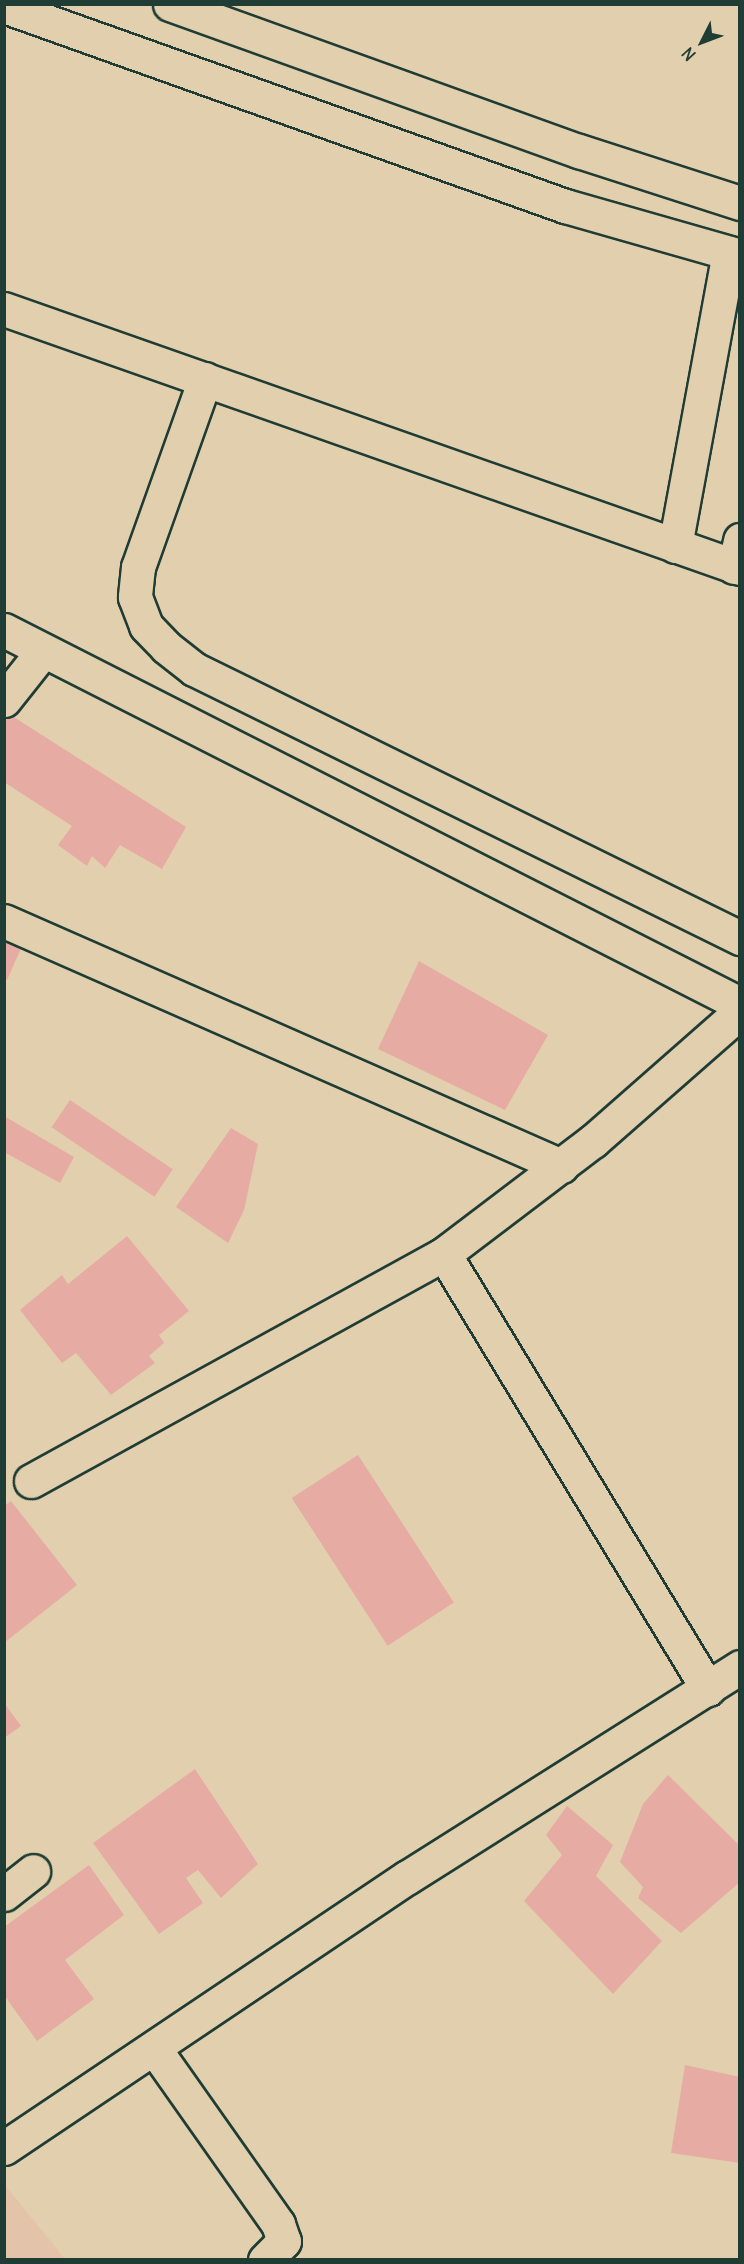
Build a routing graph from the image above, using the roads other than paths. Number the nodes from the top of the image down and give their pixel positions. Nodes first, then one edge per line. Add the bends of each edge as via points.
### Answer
1 (171, 4) edge
2 (4, 6) edge
3 (740, 203) edge
4 (734, 255) edge
5 (4, 309) edge
6 (205, 380) junction
7 (675, 546) junction
8 (738, 558) edge
9 (4, 630) edge
10 (42, 652) junction
11 (4, 700) edge
12 (4, 921) edge
13 (740, 938) edge
14 (740, 1004) edge
15 (740, 1012) edge
16 (561, 1166) junction
17 (444, 1254) junction
18 (31, 1481) dead end
19 (740, 1667) edge
20 (708, 1689) junction
21 (33, 1871) dead end
22 (4, 1894) edge
23 (156, 2051) junction
24 (7, 2143) edge
25 (265, 2259) edge

1 - 3 street via 579,151
2 - 4 street via 565,206
4 - 7 street
5 - 6 street
6 - 7 street
6 - 13 street via 138,567 135,597 146,626 165,647 194,669
7 - 8 street
9 - 10 street
10 - 11 street
10 - 14 street
12 - 16 street
15 - 16 street
16 - 17 street
17 - 18 street
17 - 20 street
19 - 20 street
20 - 23 street via 408,1877
21 - 22 street
23 - 24 street
23 - 25 street via 278,2224 284,2241

